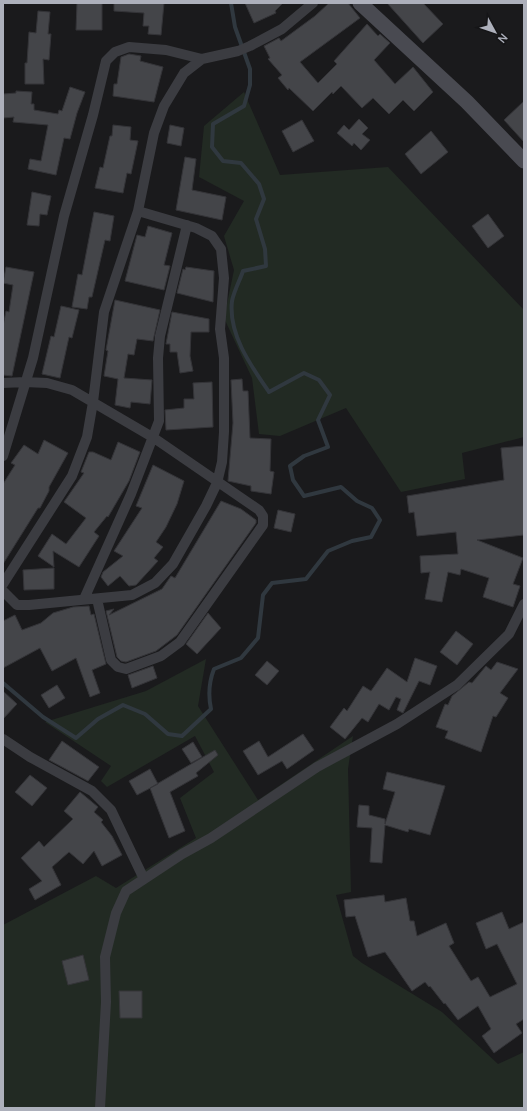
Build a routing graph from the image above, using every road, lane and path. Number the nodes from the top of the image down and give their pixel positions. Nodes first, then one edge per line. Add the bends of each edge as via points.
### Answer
1 (313, 3) edge
2 (360, 3) edge
3 (202, 59) junction
4 (524, 161) edge
5 (138, 212) junction
6 (187, 225) junction
7 (25, 382) junction
8 (3, 384) edge
9 (93, 402) junction
10 (154, 438) junction
11 (3, 456) edge
12 (217, 483) junction
13 (3, 584) edge
14 (3, 591) edge
15 (84, 599) junction
16 (97, 599) junction
17 (524, 604) edge
18 (3, 739) edge
19 (144, 879) junction
20 (100, 1108) edge

1 - 3 street via 282,29 250,46
2 - 4 street via 467,102
3 - 5 street via 184,73 164,106 154,133
3 - 7 street via 166,50 129,47 115,52 106,62 64,216 35,350
5 - 6 street
5 - 9 street via 104,312
6 - 10 street via 160,336 159,421
6 - 12 street via 212,236 221,249 223,261 220,329 224,358 224,432 222,462
7 - 8 street
7 - 9 street via 72,390
7 - 11 street
9 - 10 street
9 - 13 street via 87,437 72,476
10 - 12 street
10 - 15 street
12 - 16 street via 173,564 155,583 132,595
12 - 16 street via 258,510 263,516 263,525 180,642 161,656 126,669 118,667 111,660
14 - 15 street via 17,605 29,606
15 - 16 street
17 - 19 street via 509,634 457,685 397,724 317,767
18 - 19 street via 92,791 111,810
19 - 20 street via 126,891 116,913 106,956

